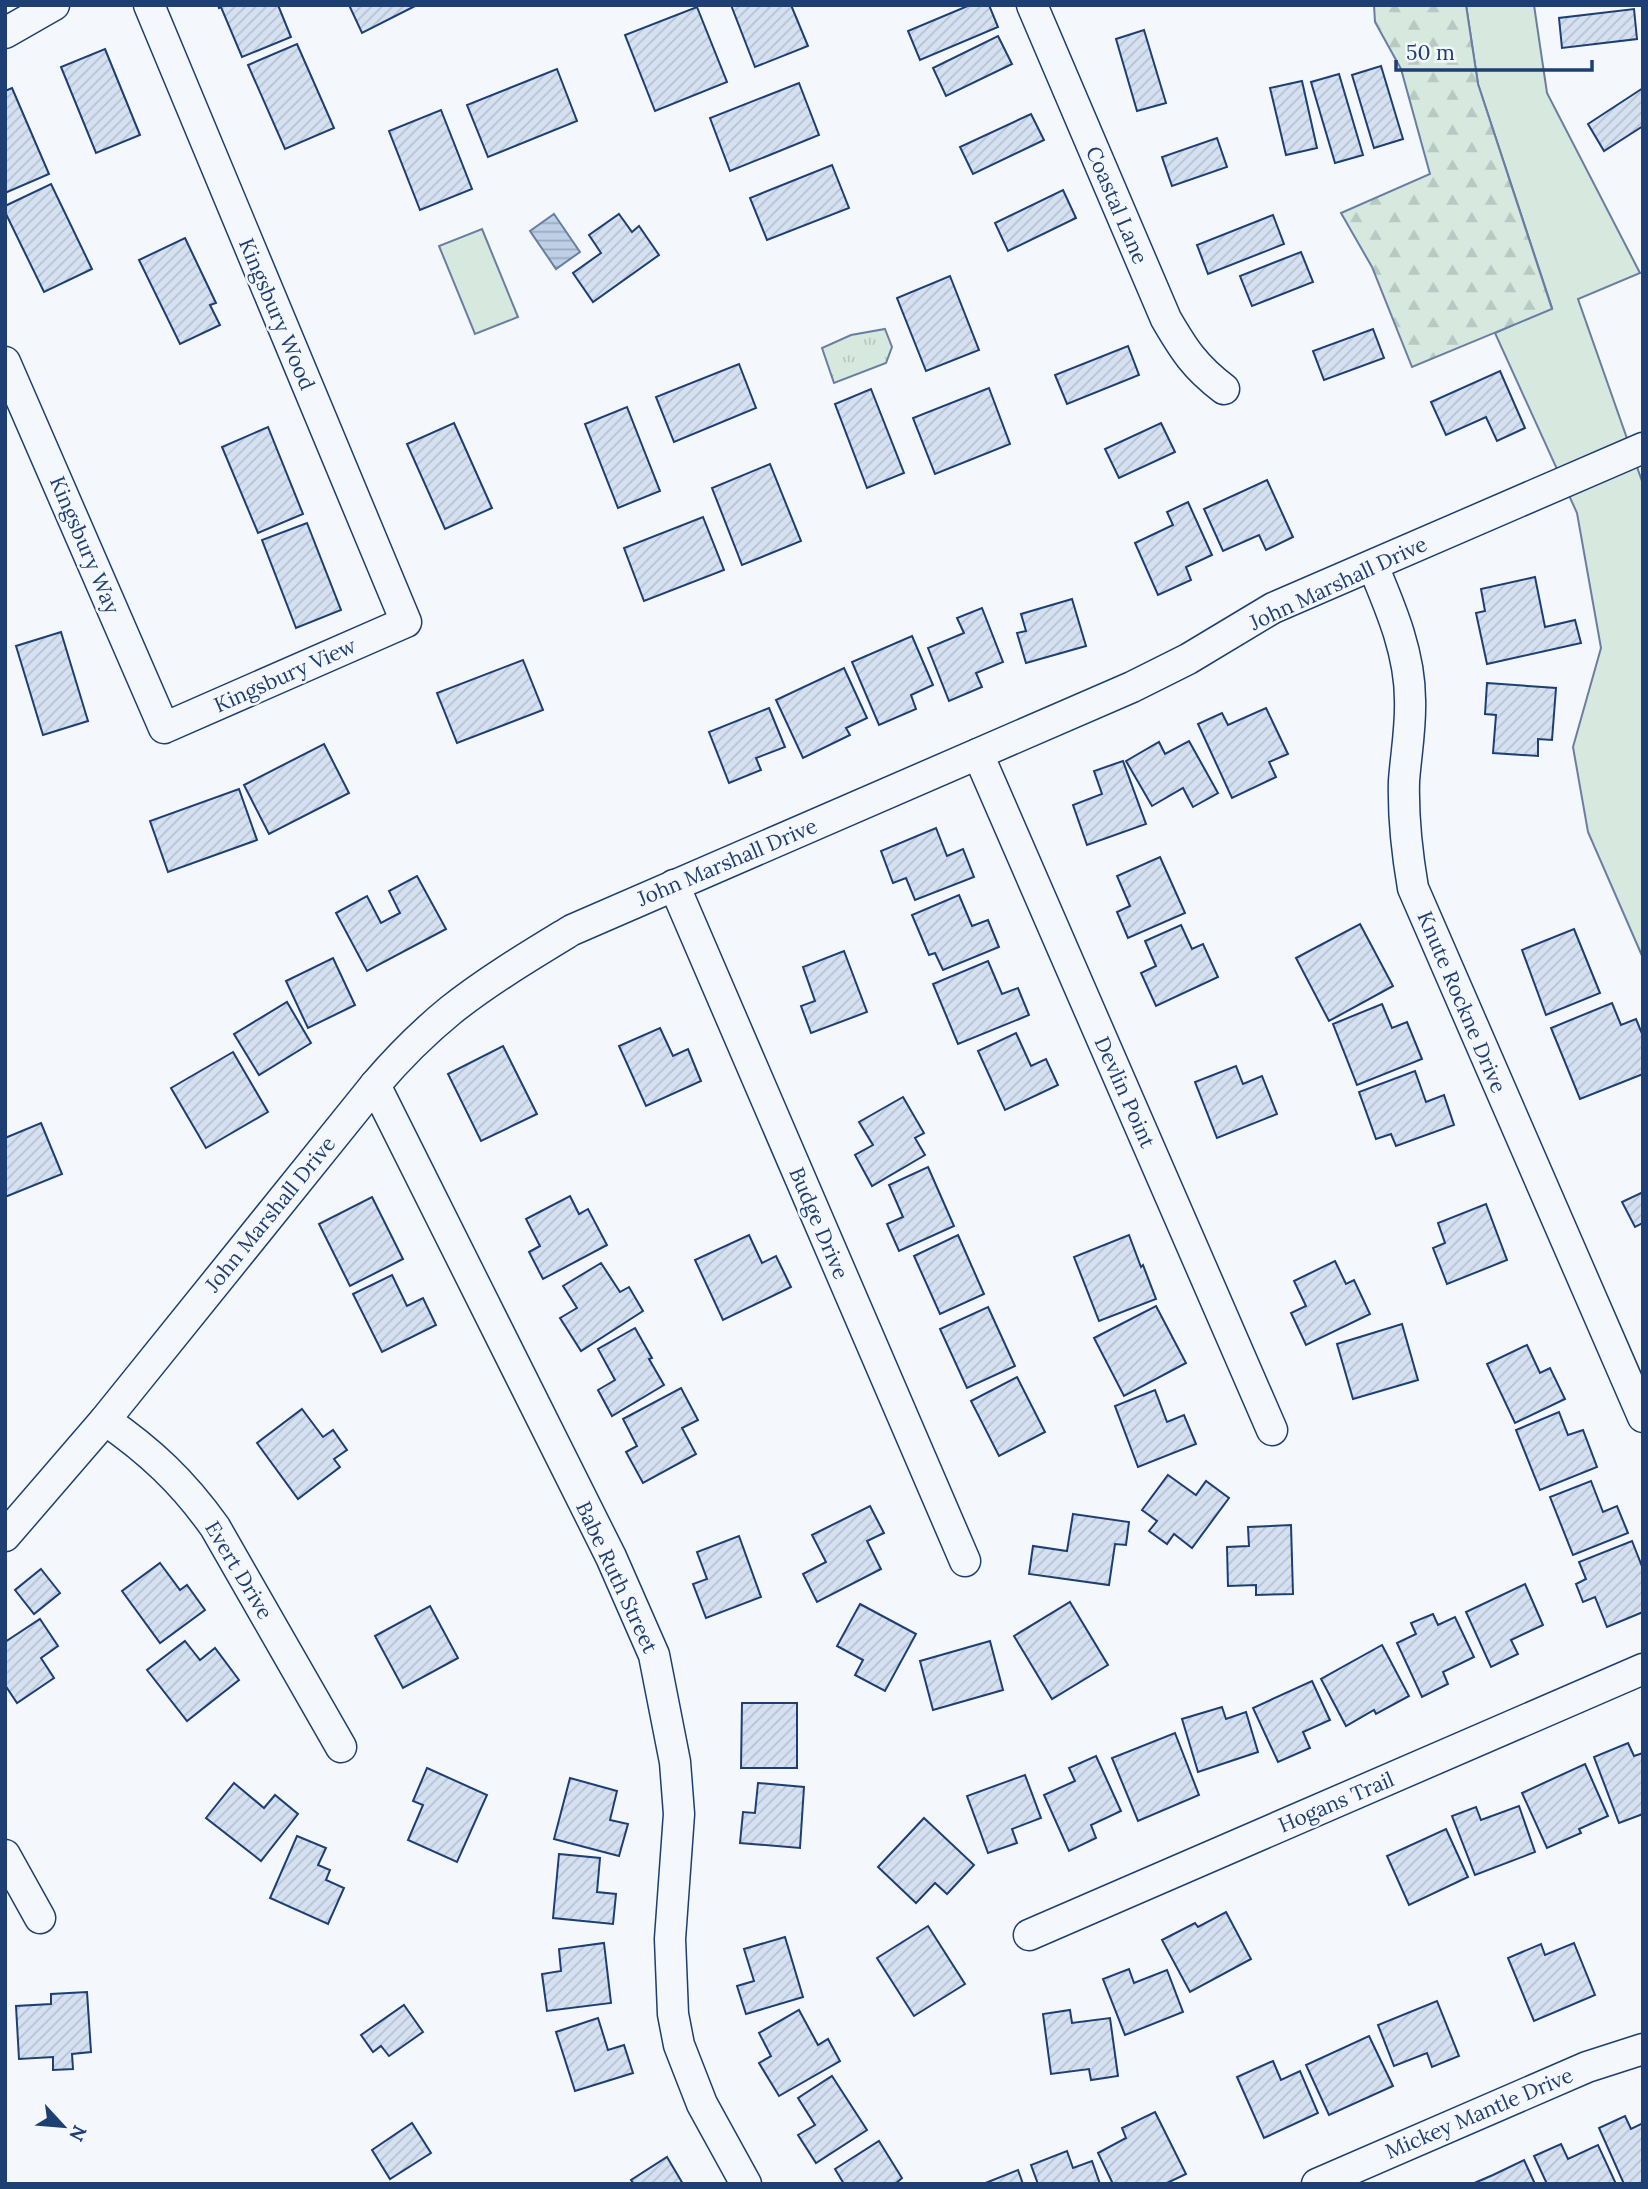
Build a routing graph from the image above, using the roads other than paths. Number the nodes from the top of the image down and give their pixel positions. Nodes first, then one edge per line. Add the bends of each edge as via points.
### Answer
1 (54, 5) edge
2 (149, 5) edge
3 (1032, 5) edge
4 (5, 33) edge
5 (5, 362) edge
6 (1224, 389) dead end
7 (1643, 448) edge
8 (1373, 566) junction
9 (405, 622) joint
10 (164, 728) joint
11 (978, 754) junction
12 (674, 885) junction
13 (374, 1085) junction
14 (1643, 1417) edge
15 (105, 1420) junction
16 (1272, 1430) dead end
17 (5, 1536) edge
18 (965, 1561) dead end
19 (1643, 1669) edge
20 (341, 1747) dead end
21 (5, 1855) edge
22 (40, 1918) dead end
23 (1029, 1935) dead end
24 (1643, 2049) edge
25 (746, 2184) edge
26 (1317, 2184) edge

1 - 4 street
2 - 9 street, Kingsbury Wood
3 - 6 street, Coastal Lane via 1166,319 1185,353
5 - 10 street, Kingsbury Way
7 - 8 street, John Marshall Drive
8 - 11 street, John Marshall Drive via 1273,608 1132,687
8 - 14 street, Knute Rockne Drive via 1396,619 1407,670 1410,699 1404,804 1413,888
9 - 10 street, Kingsbury View
11 - 12 street, John Marshall Drive
11 - 16 street, Devlin Point
12 - 13 street, John Marshall Drive via 572,930 502,973 451,1010
12 - 18 street, Budge Drive
13 - 15 street, John Marshall Drive
13 - 25 street, Babe Ruth Street via 611,1557 654,1655 675,1762 679,1814 670,1938 673,2014 679,2045 702,2104
15 - 17 street, John Marshall Drive
15 - 20 street, Evert Drive via 162,1463 215,1527
19 - 23 street, Hogans Trail
21 - 22 street
24 - 26 street, Mickey Mantle Drive via 1587,2067

